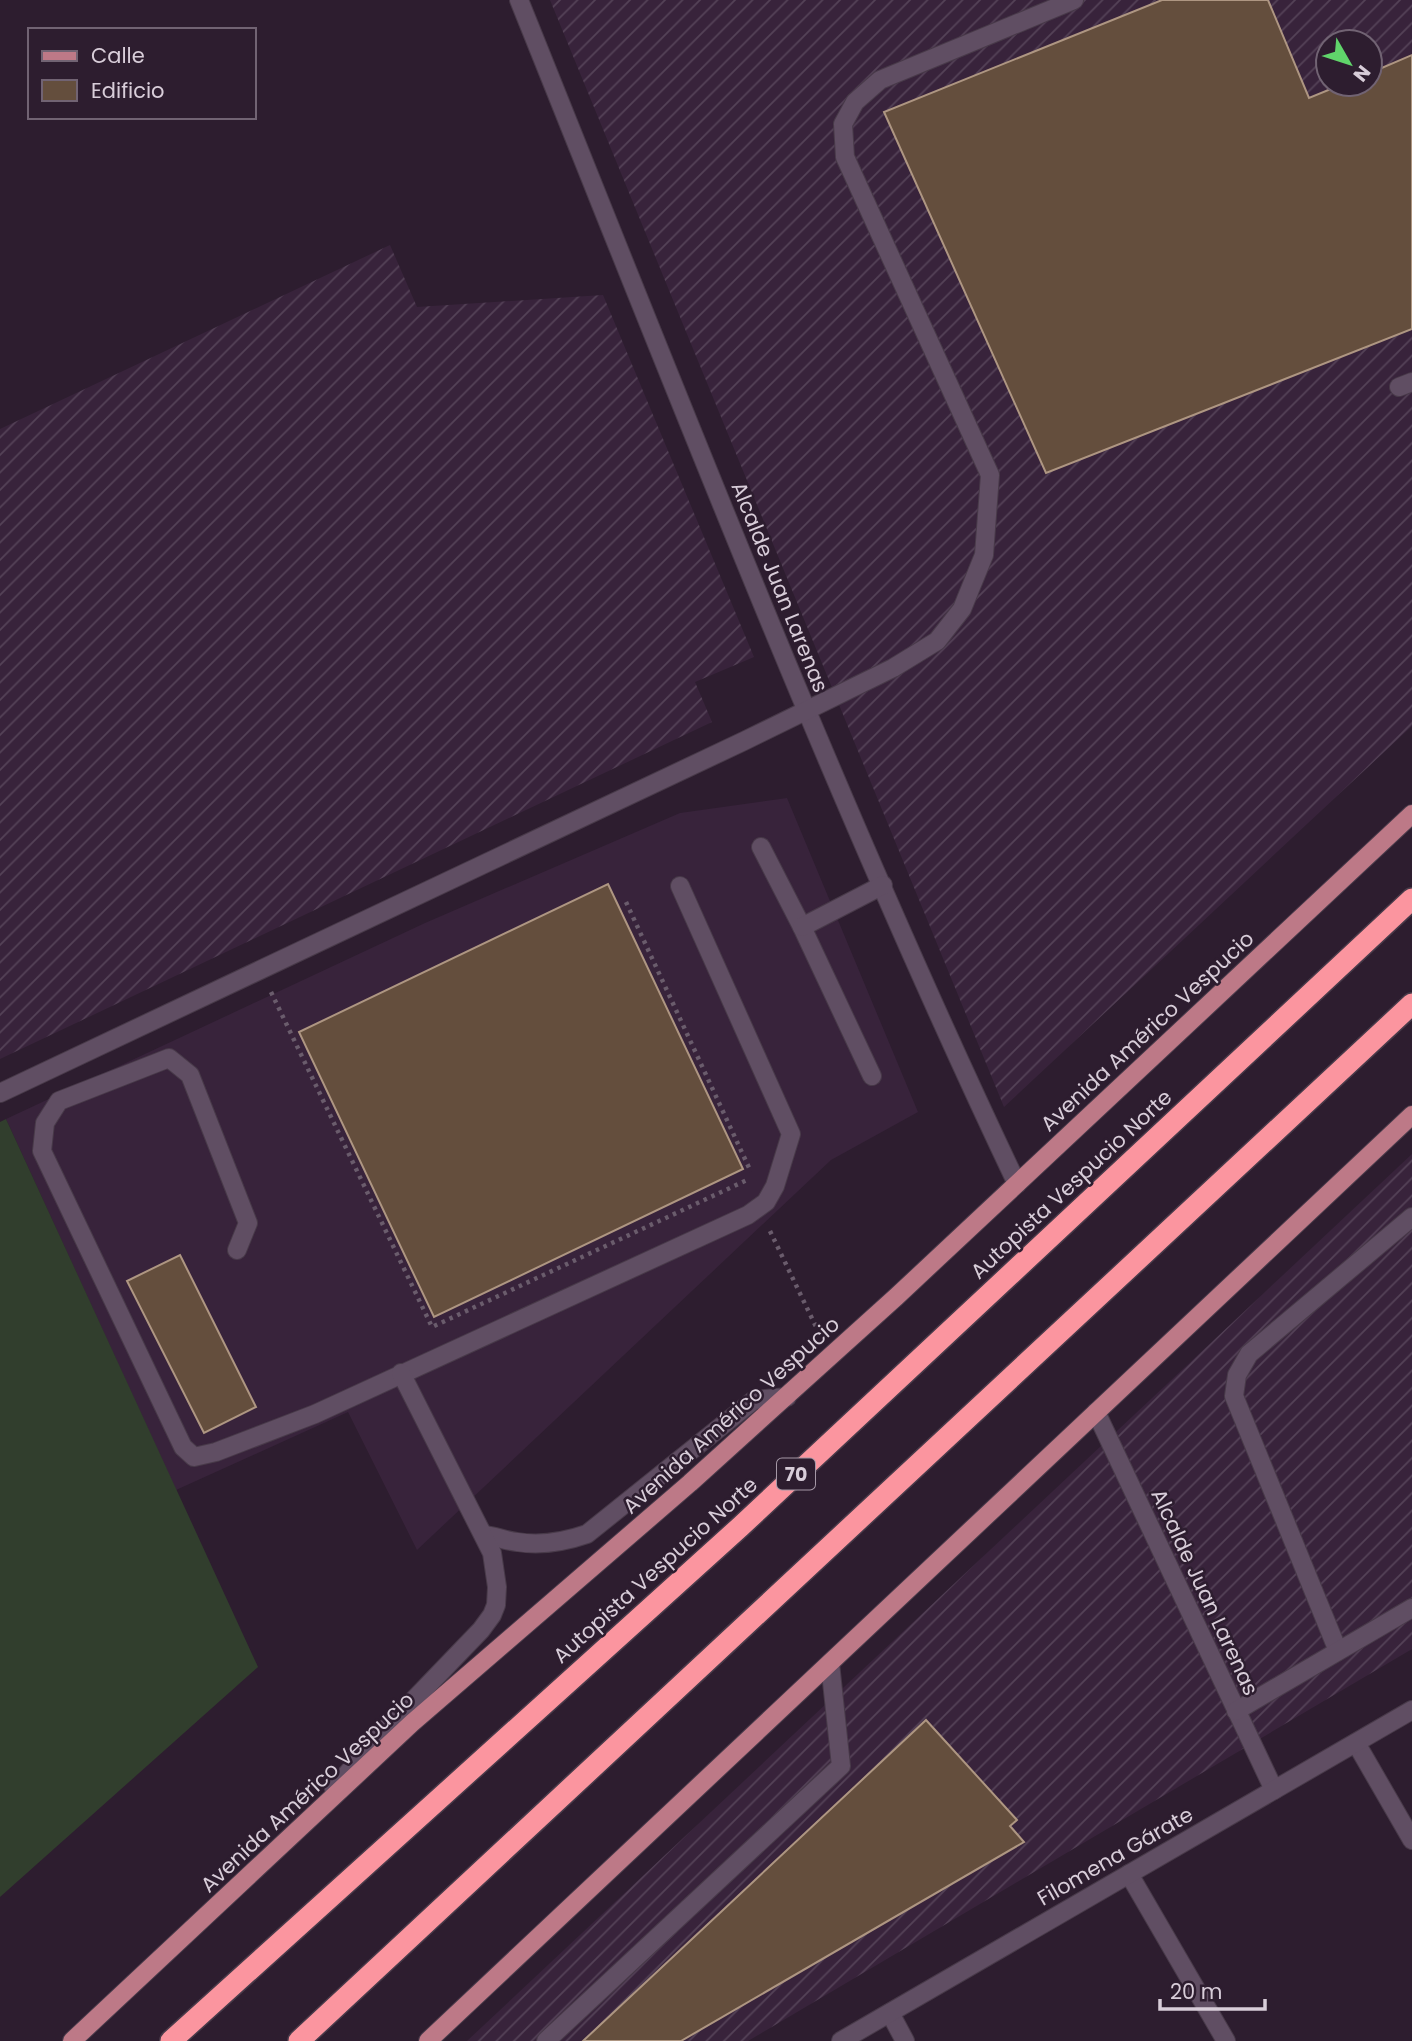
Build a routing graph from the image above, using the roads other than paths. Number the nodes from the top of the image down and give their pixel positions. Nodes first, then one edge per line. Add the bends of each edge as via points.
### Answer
1 (519, 0) edge
2 (1074, 0) edge
3 (805, 710) junction
4 (1412, 814) edge
5 (761, 847) dead end
6 (883, 885) junction
7 (680, 886) dead end
8 (1412, 899) edge
9 (802, 928) junction
10 (1412, 1004) edge
11 (872, 1076) dead end
12 (0, 1093) edge
13 (1412, 1115) edge
14 (1017, 1184) junction
15 (1412, 1217) edge
16 (237, 1250) dead end
17 (401, 1373) junction
18 (787, 1397) junction
19 (1096, 1412) junction
20 (485, 1535) junction
21 (1412, 1608) edge
22 (1338, 1651) junction
23 (830, 1663) junction
24 (1412, 1710) edge
25 (1236, 1711) junction
26 (1356, 1743) junction
27 (1274, 1790) junction
28 (319, 1810) junction
29 (1412, 1840) edge
30 (1129, 1874) junction
31 (890, 2013) junction
32 (72, 2041) edge
33 (171, 2041) edge
34 (299, 2041) edge
35 (428, 2041) edge
36 (546, 2041) edge
37 (841, 2041) edge
38 (905, 2041) edge
39 (1226, 2041) edge

1 - 3 street, Alcalde Juan Larenas
2 - 3 street via 880,80 855,102 843,124 845,157 990,475 984,555 962,609 937,641 893,668
3 - 6 street, Alcalde Juan Larenas
3 - 12 street
4 - 14 main road, Avenida Américo Vespucio
5 - 9 street
6 - 9 street
6 - 14 street, Alcalde Juan Larenas
7 - 17 street via 791,1134 766,1202 748,1215
8 - 33 highway, Autopista Vespucio Norte / 70 via 750,1517
9 - 11 street
10 - 34 highway
13 - 19 main road
14 - 18 main road, Avenida Américo Vespucio
15 - 22 street via 1248,1354 1237,1375 1234,1396
16 - 17 street via 248,1223 190,1075 169,1058 60,1101 45,1123 42,1151 183,1447 194,1457 315,1414
17 - 20 street
18 - 20 street via 754,1400 587,1534 545,1544
18 - 28 main road, Avenida Américo Vespucio via 412,1723
19 - 23 main road
19 - 25 street, Alcalde Juan Larenas
20 - 28 street via 497,1587 492,1615 350,1769
21 - 22 street
22 - 25 street
23 - 35 main road
23 - 36 street via 841,1766
24 - 26 street, Filomena Gárate
25 - 27 street, Alcalde Juan Larenas
26 - 27 street, Filomena Gárate
26 - 29 street
27 - 30 street, Filomena Gárate
28 - 32 main road, Avenida Américo Vespucio
30 - 31 street, Filomena Gárate
30 - 39 street
31 - 37 street, Filomena Gárate
31 - 38 street

